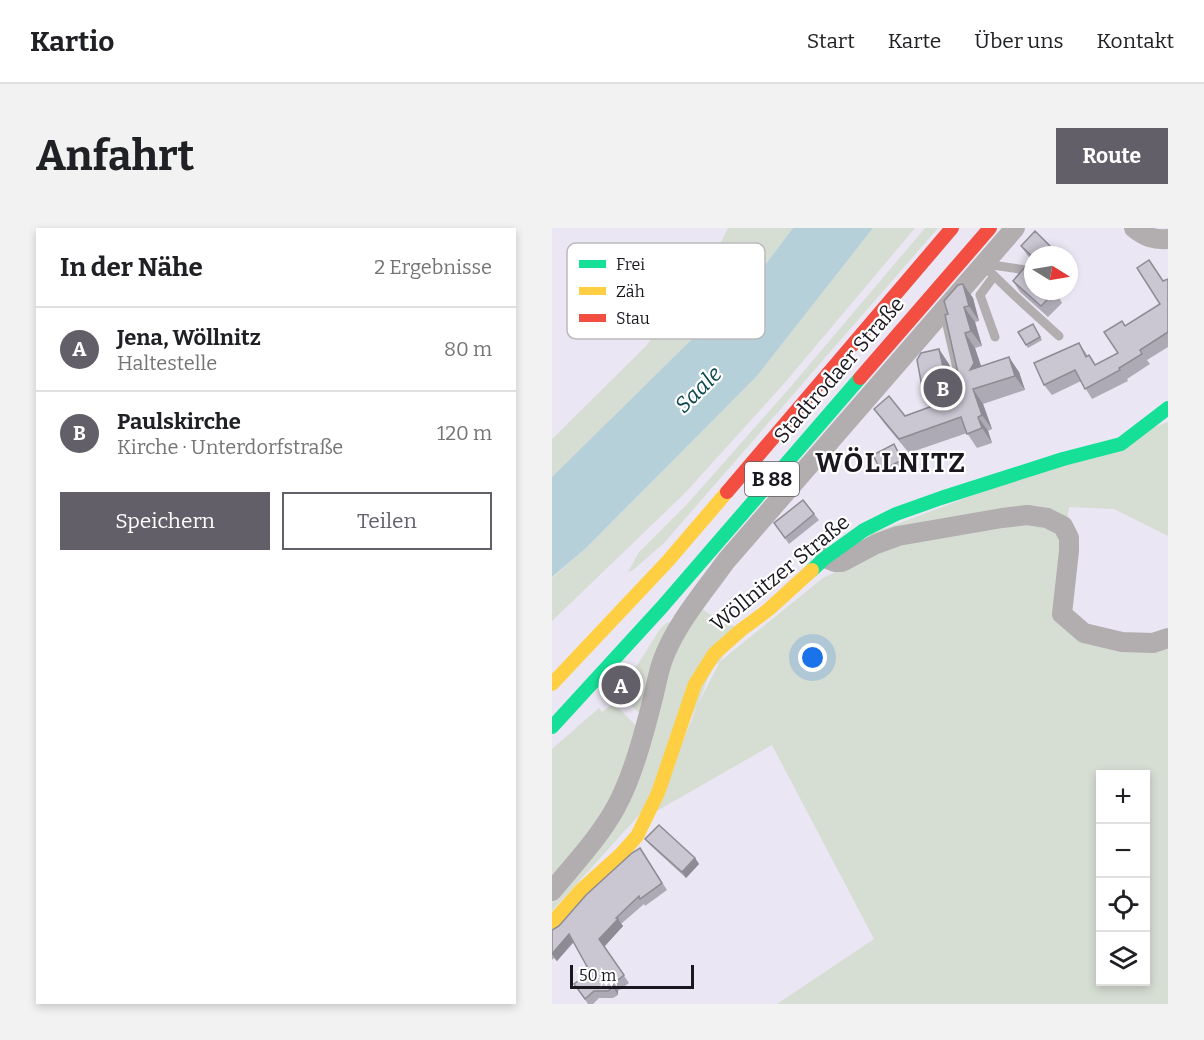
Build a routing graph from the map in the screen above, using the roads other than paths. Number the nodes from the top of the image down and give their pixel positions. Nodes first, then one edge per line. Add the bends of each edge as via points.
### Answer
1 (952, 228) edge
2 (990, 228) edge
3 (1015, 228) edge
4 (1134, 228) edge
5 (1168, 239) edge
6 (988, 270) junction
7 (1024, 271) edge
8 (943, 309) junction
9 (1059, 336) dead end
10 (994, 337) dead end
11 (966, 407) edge
12 (1168, 408) edge
13 (825, 558) junction
14 (1168, 638) edge
15 (552, 684) edge
16 (552, 727) edge
17 (552, 891) edge
18 (552, 923) edge

1 - 15 main road, Stadtrodaer Straße / B 88 via 667,562
2 - 16 main road, Stadtrodaer Straße / B 88 via 663,607
3 - 6 street
4 - 5 street via 1145,236
6 - 7 lane
6 - 8 street
6 - 9 lane
6 - 10 lane via 980,295
8 - 11 lane
8 - 17 street via 733,552 689,613 662,664 646,726 616,806
12 - 13 main road, Wöllnitzer Straße via 1121,444 896,514 864,530
13 - 14 street via 842,562 898,536 1002,518 1047,518 1063,526 1069,538 1062,614 1084,633 1122,642 1153,643
13 - 18 main road, Wöllnitzer Straße via 714,654 695,684 655,801 637,836

